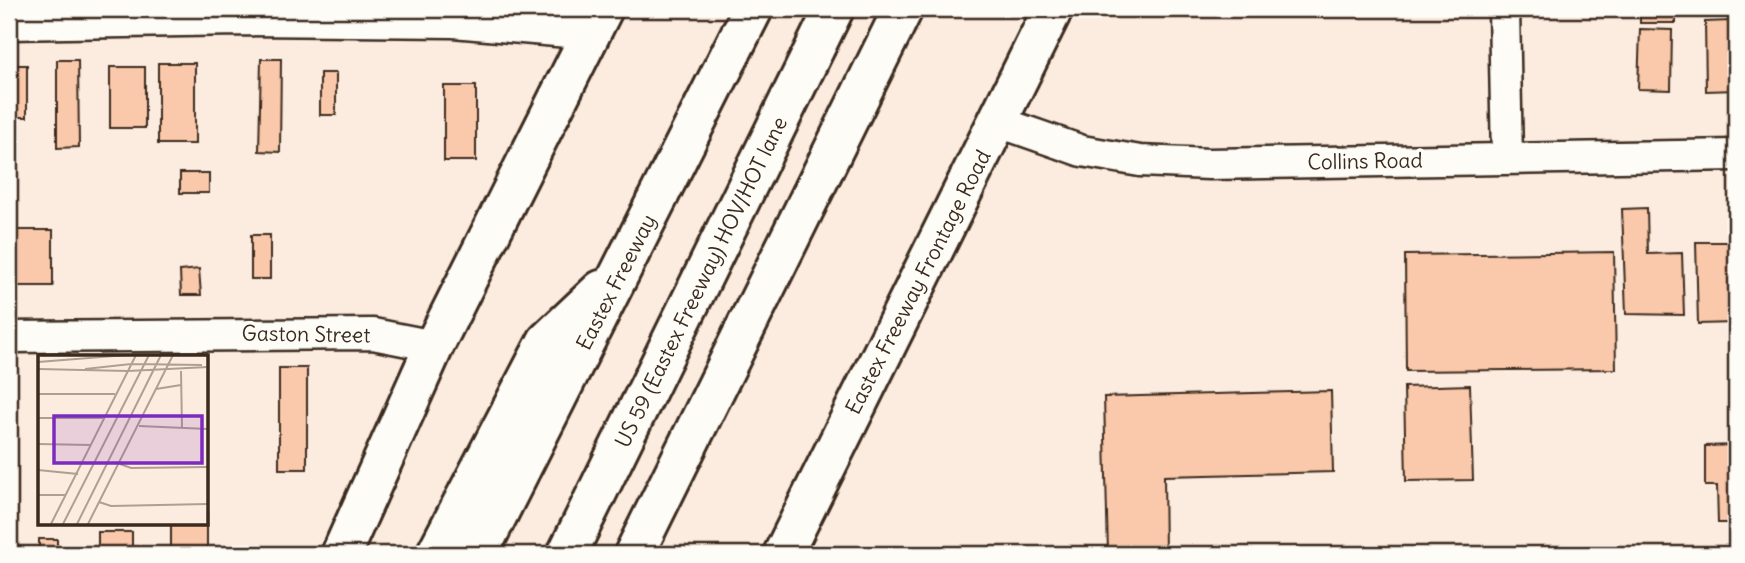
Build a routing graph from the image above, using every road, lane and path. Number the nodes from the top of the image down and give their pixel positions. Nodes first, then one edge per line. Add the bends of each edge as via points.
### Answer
1 (753, 9) edge
2 (834, 9) edge
3 (902, 9) edge
4 (1053, 9) edge
5 (1504, 9) edge
6 (597, 21) edge
7 (9, 24) edge
8 (999, 122) junction
9 (1736, 155) edge
10 (1507, 159) junction
11 (621, 271) junction
12 (9, 337) edge
13 (434, 346) junction
14 (658, 506) junction
15 (341, 554) edge
16 (436, 554) edge
17 (478, 554) edge
18 (567, 554) edge
19 (634, 554) edge
20 (646, 554) edge
21 (783, 554) edge

1 - 11 main road, Eastex Freeway
2 - 18 main road, US 59 (Eastex Freeway) HOV/HOT lane
3 - 14 main road
4 - 8 main road, Eastex Freeway Frontage Road
5 - 10 street
6 - 7 street
6 - 13 main road
8 - 10 street, Collins Road via 1082,151 1140,161
8 - 21 main road, Eastex Freeway Frontage Road
9 - 10 street, Collins Road
11 - 16 main road via 547,341
11 - 17 main road, Eastex Freeway
12 - 13 street, Gaston Street via 373,334
13 - 15 main road
14 - 19 main road
14 - 20 main road

